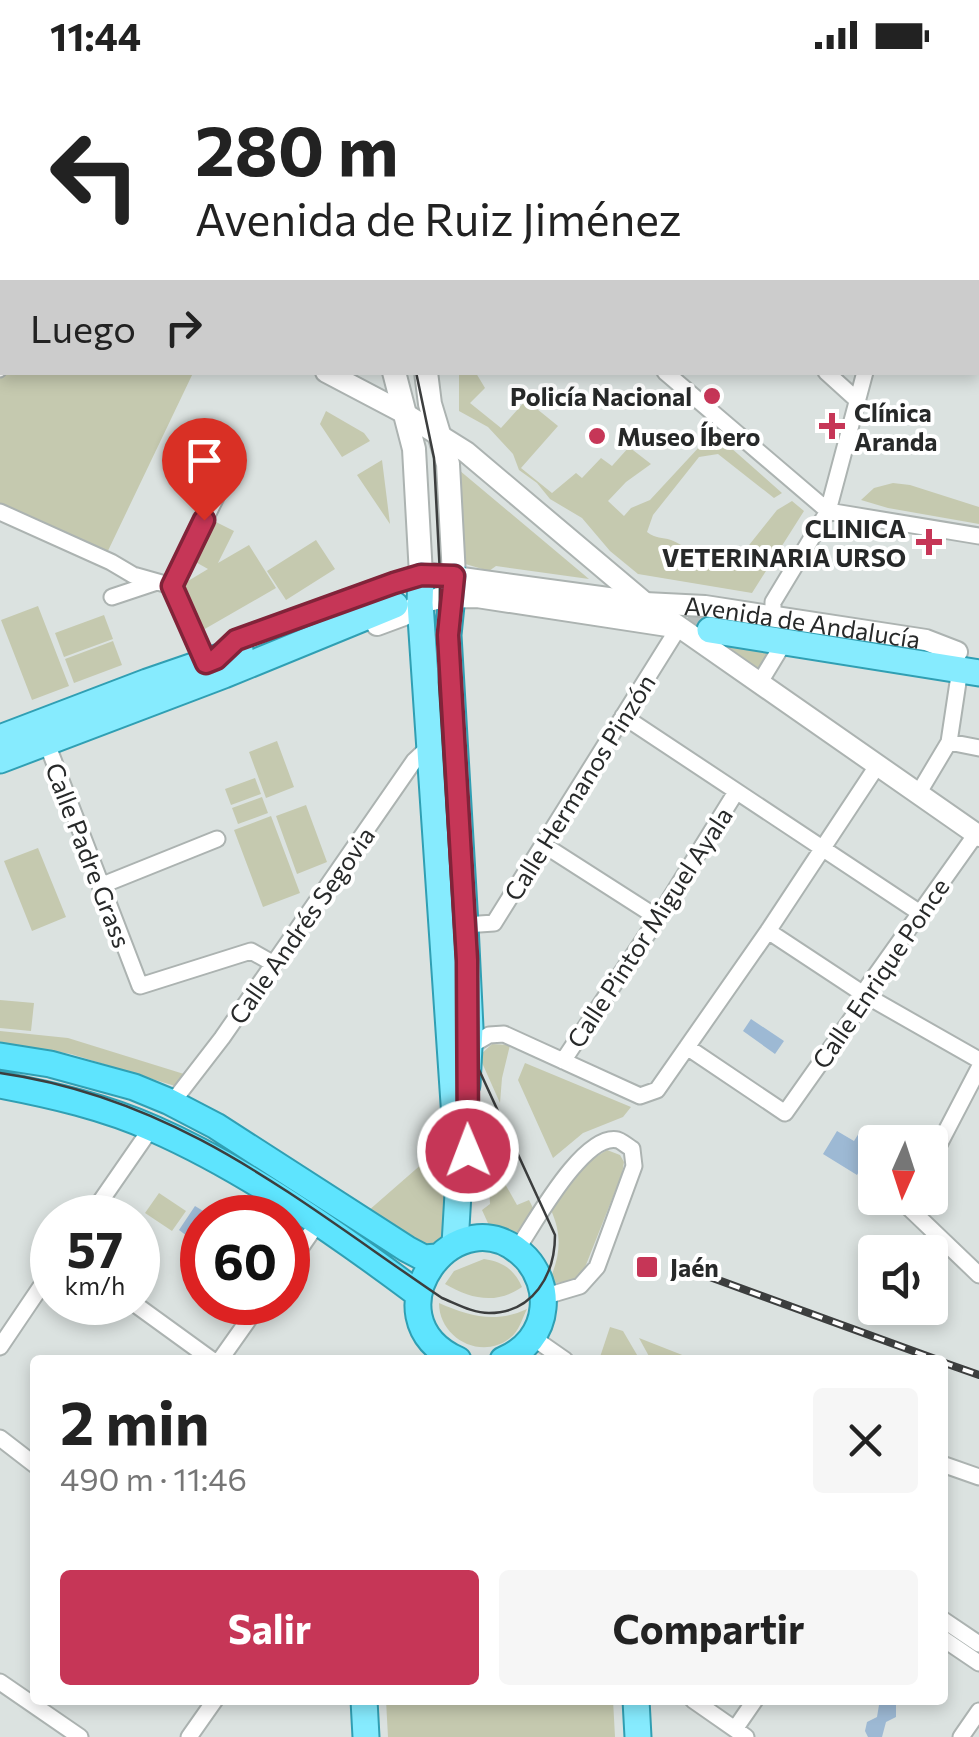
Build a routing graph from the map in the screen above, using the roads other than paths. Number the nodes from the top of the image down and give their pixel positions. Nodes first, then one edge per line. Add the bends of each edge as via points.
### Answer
1 (332, 375) edge
2 (395, 375) edge
3 (426, 375) edge
4 (669, 375) edge
5 (829, 375) edge
6 (864, 375) edge
7 (858, 401) junction
8 (402, 412) junction
9 (442, 436) junction
10 (236, 454) dead end
11 (828, 511) junction
12 (0, 512) edge
13 (979, 536) edge
14 (421, 575) junction
15 (154, 582) junction
16 (172, 586) junction
17 (452, 586) junction
18 (112, 597) dead end
19 (402, 601) junction
20 (645, 603) junction
21 (773, 616) junction
22 (710, 625) tunnel mouth
23 (678, 628) junction
24 (780, 649) junction
25 (965, 663) edge
26 (215, 666) junction
27 (760, 682) junction
28 (623, 716) junction
29 (42, 732) junction
30 (0, 738) edge
31 (949, 742) junction
32 (430, 746) junction
33 (979, 748) edge
34 (0, 760) edge
35 (877, 766) junction
36 (736, 792) junction
37 (918, 794) junction
38 (978, 835) edge
39 (217, 840) dead end
40 (544, 845) junction
41 (823, 849) junction
42 (100, 886) junction
43 (920, 913) junction
44 (658, 918) junction
45 (466, 925) junction
46 (768, 931) junction
47 (274, 964) junction
48 (865, 996) junction
49 (470, 1046) junction
50 (687, 1047) junction
51 (0, 1056) edge
52 (563, 1060) junction
53 (979, 1060) edge
54 (979, 1068) edge
55 (0, 1084) edge
56 (168, 1101) junction
57 (948, 1127) edge
58 (152, 1128) junction
59 (105, 1195) edge
60 (921, 1215) edge
61 (317, 1224) junction
62 (310, 1234) edge
63 (486, 1239) junction
64 (513, 1248) junction
65 (446, 1250) junction
66 (979, 1275) edge
67 (418, 1294) junction
68 (544, 1297) junction
69 (30, 1302) edge
70 (160, 1322) edge
71 (245, 1325) edge
72 (0, 1346) edge
73 (520, 1353) edge
74 (205, 1355) edge
75 (224, 1355) edge
76 (449, 1355) edge
77 (0, 1438) edge
78 (30, 1461) edge
79 (948, 1466) edge
80 (979, 1478) edge
81 (948, 1624) edge
82 (948, 1642) edge
83 (979, 1644) edge
84 (979, 1663) edge
85 (0, 1683) edge
86 (30, 1703) edge
87 (33, 1705) edge
88 (212, 1705) edge
89 (362, 1705) edge
90 (636, 1705) edge
91 (700, 1705) edge
92 (753, 1705) edge
93 (979, 1711) edge
94 (740, 1733) edge
95 (80, 1737) edge
96 (190, 1737) edge
97 (366, 1737) edge
98 (638, 1737) edge
99 (961, 1737) edge

1 - 8 street
2 - 8 main road
3 - 9 main road
4 - 11 street
5 - 7 street
6 - 7 street
7 - 11 street
8 - 9 street
8 - 14 main road via 414,449
9 - 17 main road
9 - 20 street
10 - 16 street
11 - 13 street
11 - 21 street via 773,602
12 - 15 street
14 - 17 street
14 - 19 main road
14 - 26 street via 236,640
15 - 16 street
15 - 18 street
16 - 26 street
17 - 19 street
17 - 20 street, Avenida de Andalucía
17 - 23 street, Avenida de Andalucía via 477,596
17 - 45 main road via 448,635
19 - 26 main road
19 - 32 main road
20 - 21 street, Avenida de Andalucía
20 - 23 street
21 - 25 street, Avenida de Andalucía via 926,640
22 - 25 main road, Avenida de Andalucía
23 - 24 street, Avenida de Andalucía
23 - 27 street
23 - 28 street, Calle Hermanos Pinzón
24 - 25 street, Avenida de Andalucía via 925,672
24 - 27 street
25 - 31 street
26 - 29 main road
27 - 35 street
28 - 36 street
28 - 40 street, Calle Hermanos Pinzón
29 - 30 main road
29 - 34 main road
29 - 42 street, Calle Padre Grass
31 - 33 street
31 - 37 street
32 - 47 street, Calle Andrés Segovia
32 - 65 main road via 459,1177
35 - 37 street
35 - 41 street
36 - 41 street
36 - 44 street, Calle Pintor Miguel Ayala
37 - 38 street
38 - 43 street, Calle Enrique Ponce
39 - 42 street
40 - 44 street
40 - 45 street, Calle Hermanos Pinzón via 494,923
41 - 43 street
41 - 46 street
42 - 47 street, Calle Padre Grass via 140,986 251,951
43 - 48 street, Calle Enrique Ponce
44 - 52 street, Calle Pintor Miguel Ayala
45 - 49 main road
46 - 48 street
46 - 50 street
47 - 56 street, Calle Andrés Segovia
48 - 50 street, Calle Enrique Ponce via 785,1113
48 - 53 street
49 - 52 street via 504,1034
49 - 63 main road via 468,1151 475,1218
50 - 52 street via 656,1090 640,1096
51 - 56 highway via 50,1064
54 - 57 street
55 - 58 highway
56 - 65 highway via 424,1258
58 - 59 street
58 - 61 highway via 226,1164
60 - 66 street
61 - 62 street
61 - 67 highway
63 - 64 highway
63 - 65 highway
64 - 68 highway via 536,1272
64 - 68 street via 587,1152 619,1140 632,1149 634,1166 597,1267 580,1286
65 - 67 highway via 426,1271
67 - 76 highway via 427,1334
68 - 73 highway via 542,1318
69 - 72 street
70 - 74 street
71 - 75 street
77 - 78 street
79 - 80 street
81 - 83 street
82 - 84 street
85 - 86 street
87 - 95 street
88 - 96 street
89 - 97 main road
90 - 98 main road
91 - 94 street
92 - 94 street
93 - 99 street

